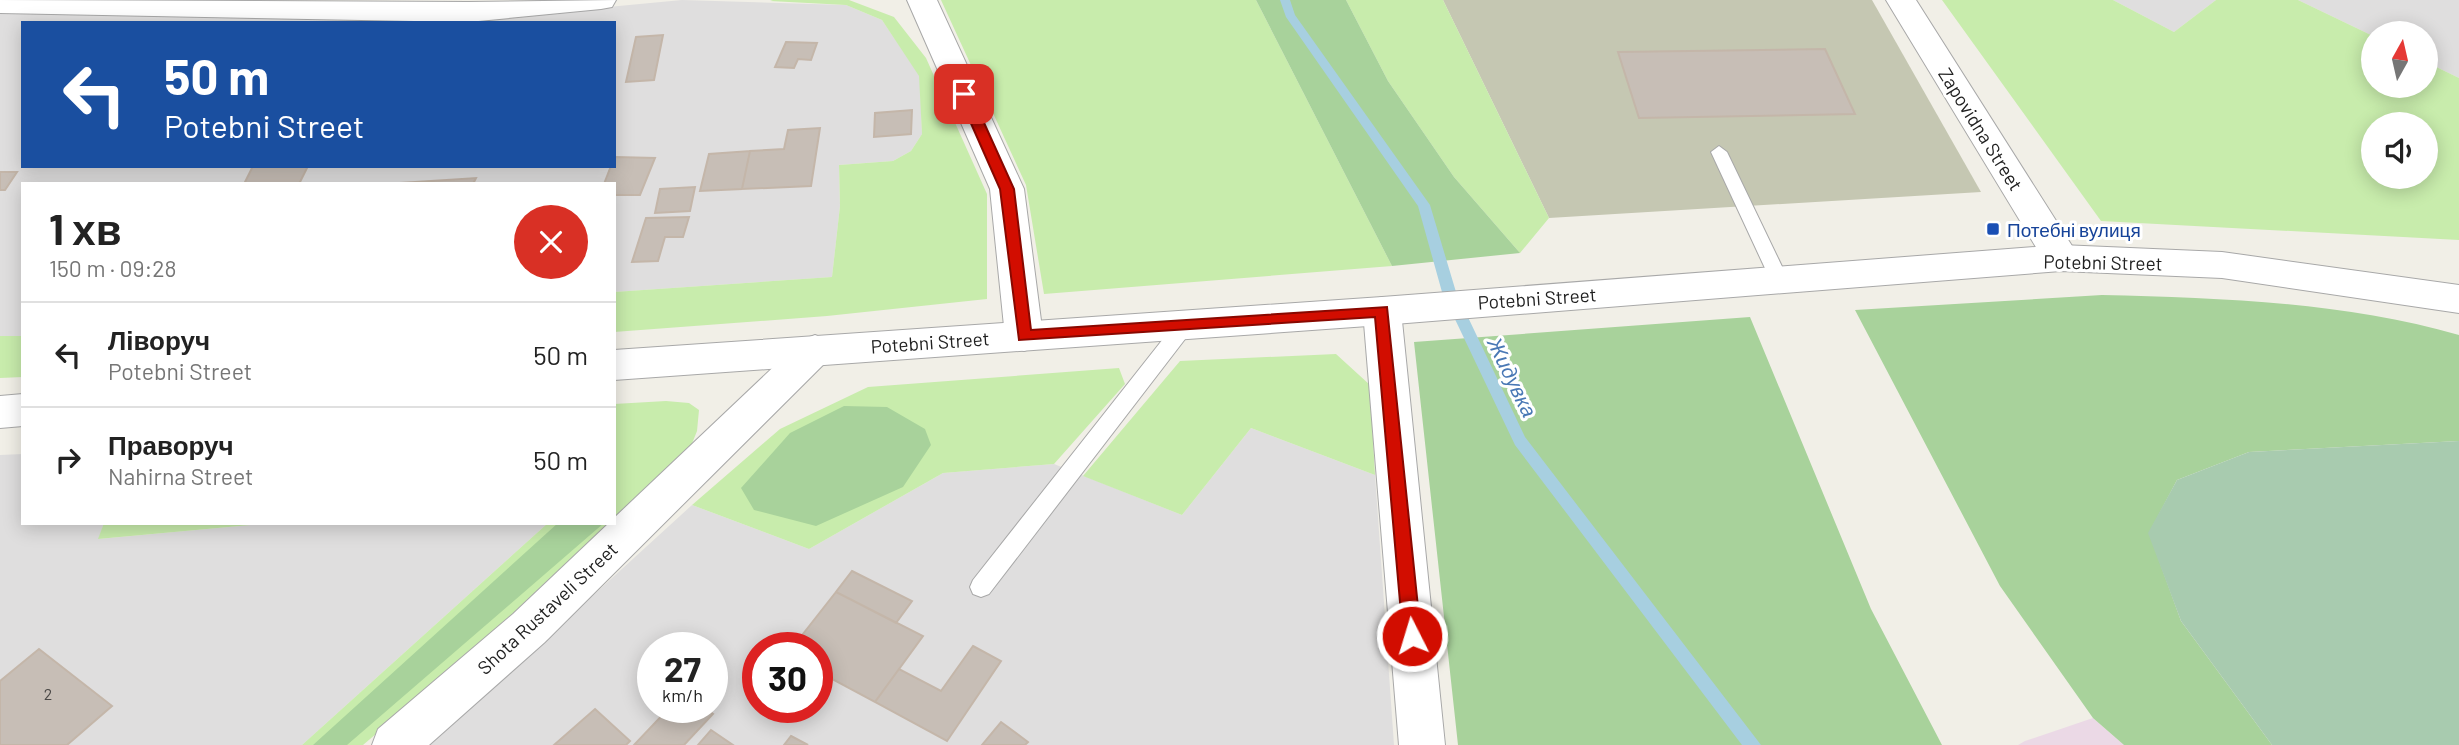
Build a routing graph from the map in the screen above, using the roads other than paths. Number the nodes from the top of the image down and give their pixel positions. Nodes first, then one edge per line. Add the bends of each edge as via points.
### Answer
1 (601, 0) edge
2 (922, 0) edge
3 (1901, 0) edge
4 (0, 4) edge
5 (1718, 152) dead end
6 (2061, 258) junction
7 (1779, 279) junction
8 (2459, 299) edge
9 (1400, 309) junction
10 (1185, 325) junction
11 (1024, 336) junction
12 (816, 350) junction
13 (616, 365) edge
14 (21, 410) edge
15 (0, 412) edge
16 (981, 587) dead end
17 (395, 745) edge
18 (1422, 745) edge

1 - 4 street via 468,12
2 - 11 street via 1007,189
3 - 6 street, Zapovidna Street
5 - 7 lane
6 - 7 street, Potebni Street
6 - 8 street, Potebni Street via 2222,265
7 - 9 street, Potebni Street
9 - 10 street, Potebni Street
9 - 18 street
10 - 11 street, Potebni Street
10 - 16 lane
11 - 12 street, Potebni Street
12 - 13 street, Potebni Street
12 - 17 street, Shota Rustaveli Street via 530,628
14 - 15 street

